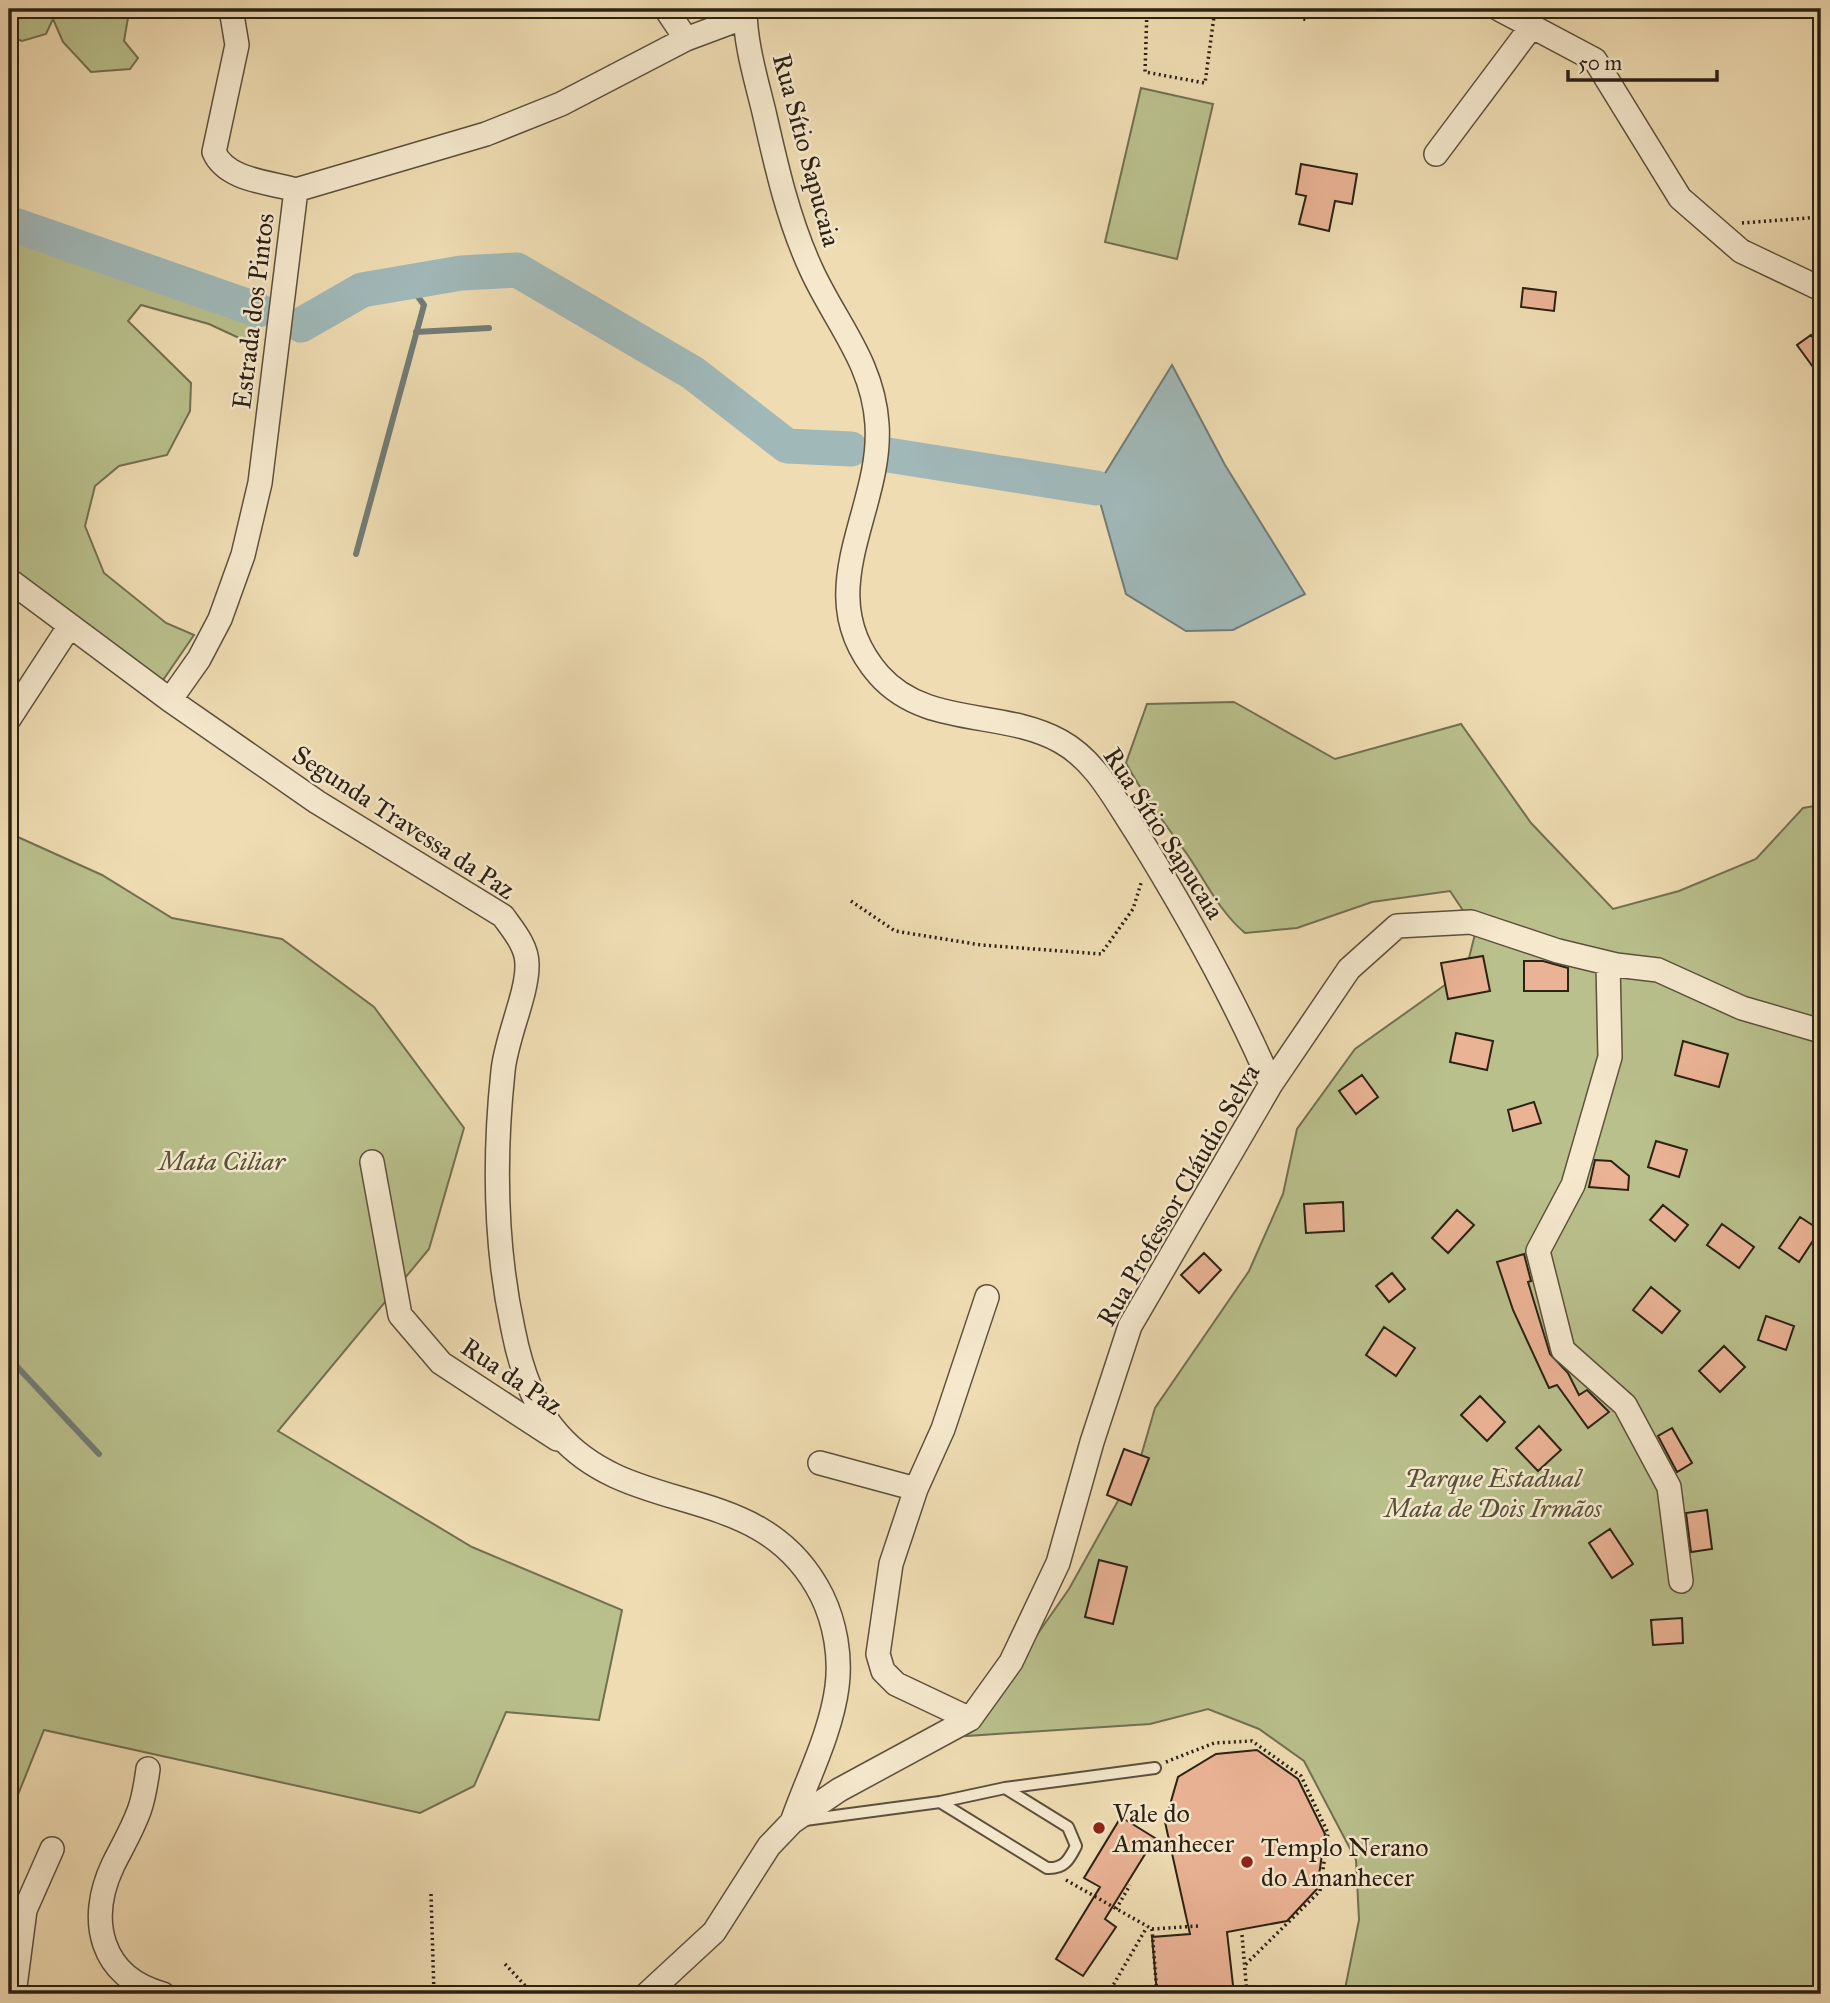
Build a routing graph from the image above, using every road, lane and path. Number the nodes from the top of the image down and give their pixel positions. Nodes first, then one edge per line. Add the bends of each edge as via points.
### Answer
1 (231, 9) edge
2 (666, 9) edge
3 (1147, 9) edge
4 (1215, 9) edge
5 (1284, 9) edge
6 (1499, 9) edge
7 (745, 13) edge
8 (1306, 20) dead end
9 (1532, 26) junction
10 (686, 39) junction
11 (1436, 154) dead end
12 (296, 190) junction
13 (1821, 217) edge
14 (1712, 226) junction
15 (1821, 289) edge
16 (9, 580) edge
17 (69, 626) junction
18 (170, 700) junction
19 (9, 719) edge
20 (1150, 855) junction
21 (851, 901) dead end
22 (1608, 963) junction
23 (1821, 1031) edge
24 (1271, 1084) junction
25 (372, 1162) dead end
26 (987, 1297) dead end
27 (595, 1464) junction
28 (820, 1464) dead end
29 (916, 1489) junction
30 (1681, 1581) dead end
31 (970, 1719) junction
32 (1155, 1768) joint
33 (148, 1769) dead end
34 (1004, 1788) junction
35 (940, 1802) junction
36 (792, 1822) junction
37 (52, 1849) dead end
38 (1066, 1880) dead end
39 (1129, 1885) dead end
40 (431, 1894) dead end
41 (1116, 1909) junction
42 (1198, 1926) dead end
43 (1149, 1928) junction
44 (1242, 1935) dead end
45 (505, 1964) dead end
46 (1245, 1965) junction
47 (14, 1994) edge
48 (163, 1994) edge
49 (434, 1994) edge
50 (533, 1994) edge
51 (647, 1994) edge
52 (1108, 1994) edge
53 (1157, 1994) edge
54 (1247, 1994) edge

1 - 12 street via 237,45 214,152 219,164 232,172
2 - 10 street
3 - 4 path via 1145,72 1205,83
5 - 8 path
6 - 9 street
7 - 10 street, Estrada dos Pintos
7 - 20 street, Rua Sítio Sapucaia via 757,84 792,224 811,270 853,342 871,388 877,424 875,470 847,576 849,613 859,644 877,673 899,694 931,709 1038,730 1063,742 1099,774
9 - 11 street
9 - 14 street via 1595,60 1680,198
10 - 12 street, Estrada dos Pintos via 561,104 486,134
12 - 18 street, Estrada dos Pintos via 260,483 243,555 205,649
13 - 14 path
14 - 15 street via 1741,251
16 - 17 street
17 - 18 street
17 - 19 street
18 - 27 street, Segunda Travessa da Paz via 317,802 503,916 520,940 527,964 503,1070 498,1175 502,1260 513,1330 537,1402 559,1435
20 - 21 path via 1133,909 1101,954 981,945 895,932
20 - 24 street, Rua Sítio Sapucaia via 1218,970
22 - 23 street, Rua Professor Cláudio Selva via 1658,970 1742,1008
22 - 24 street, Rua Professor Cláudio Selva via 1471,922 1397,926 1349,970
22 - 30 street via 1610,1057 1573,1185 1538,1251 1563,1350 1625,1405 1669,1487
24 - 31 street, Rua Professor Cláudio Selva via 1130,1326 1058,1563 1011,1662
25 - 27 street, Rua da Paz via 400,1315 441,1363
26 - 29 street via 943,1429
27 - 36 street, Segunda Travessa da Paz via 691,1504 738,1516 769,1532 812,1577 829,1610 838,1647 837,1685 832,1712
28 - 29 street
29 - 31 street via 891,1564 878,1654 883,1671 896,1684
31 - 36 street, Rua Professor Cláudio Selva via 839,1790
32 - 34 lane
32 - 46 path via 1214,1743 1252,1741 1301,1776 1328,1833 1320,1891
33 - 48 street via 141,1808 103,1894 100,1920 115,1967 133,1983
34 - 35 lane
34 - 35 lane via 1068,1827 1076,1846 1068,1862 1047,1868
35 - 36 lane
36 - 51 street, Rua Professor Cláudio Selva via 769,1846 714,1932
37 - 47 street via 25,1910
38 - 41 path
39 - 41 path
40 - 49 path
41 - 43 path
42 - 43 path
43 - 52 path
43 - 53 path
44 - 46 path
45 - 50 path
46 - 54 path

